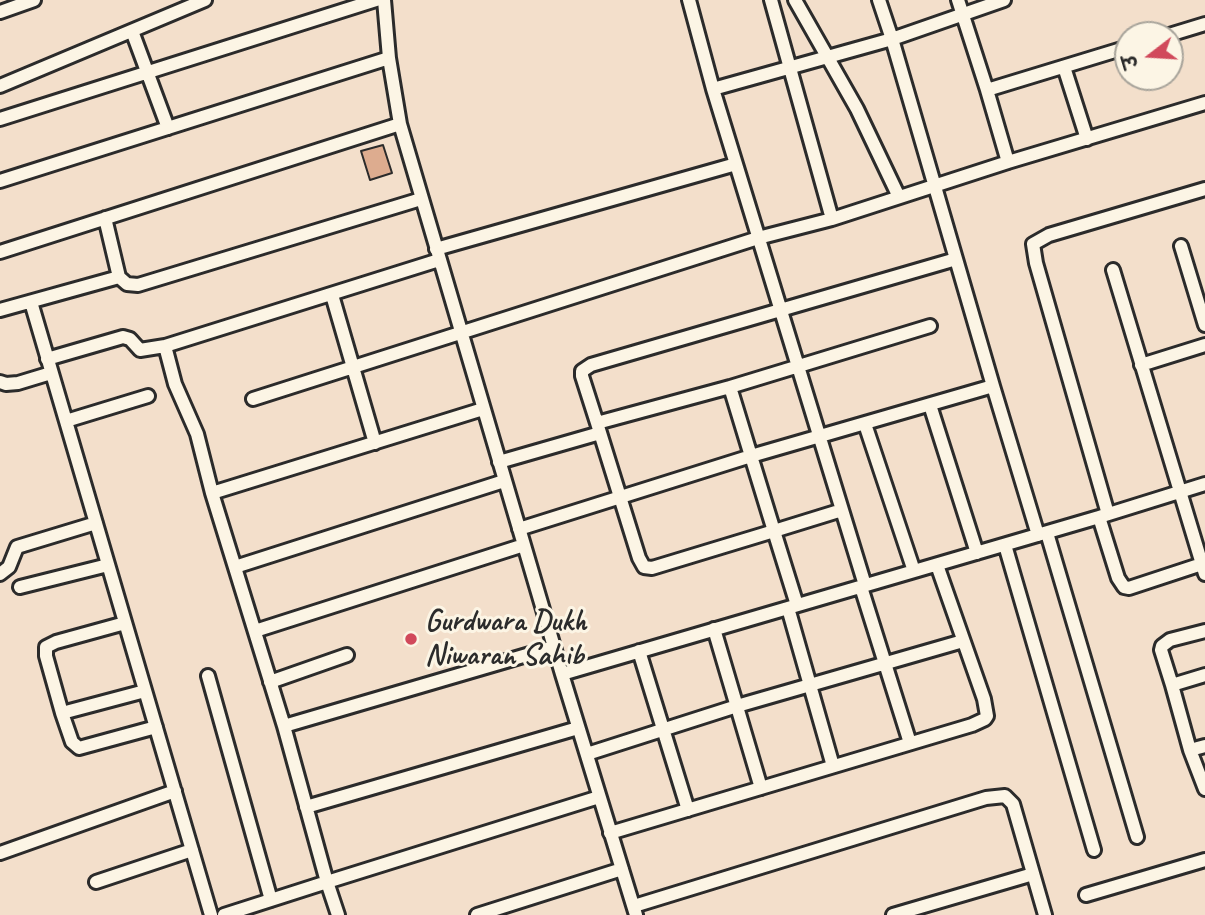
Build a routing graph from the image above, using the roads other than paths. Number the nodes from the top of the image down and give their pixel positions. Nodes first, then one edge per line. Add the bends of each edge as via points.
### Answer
1 (34, 0) edge
2 (376, 0) edge
3 (384, 0) edge
4 (689, 0) edge
5 (771, 0) edge
6 (796, 0) edge
7 (879, 0) edge
8 (1004, 0) edge
9 (200, 1) edge
10 (960, 6) edge
11 (0, 12) edge
12 (1205, 24) edge
13 (1184, 30) edge
14 (132, 31) junction
15 (892, 38) junction
16 (1114, 51) edge
17 (829, 57) junction
18 (389, 58) junction
19 (1064, 67) junction
20 (791, 68) junction
21 (147, 72) junction
22 (0, 86) edge
23 (713, 89) junction
24 (987, 90) junction
25 (1205, 103) edge
26 (0, 119) edge
27 (400, 124) junction
28 (168, 128) junction
29 (1087, 139) junction
30 (1008, 162) junction
31 (736, 164) junction
32 (0, 181) edge
33 (934, 186) junction
34 (1205, 189) edge
35 (899, 197) junction
36 (421, 199) junction
37 (105, 218) junction
38 (832, 219) junction
39 (758, 238) junction
40 (1181, 246) dead end
41 (0, 252) edge
42 (438, 255) junction
43 (956, 259) junction
44 (1113, 270) dead end
45 (119, 277) junction
46 (332, 295) junction
47 (31, 302) junction
48 (0, 310) edge
49 (781, 311) junction
50 (1205, 325) edge
51 (930, 326) dead end
52 (461, 333) junction
53 (1205, 345) edge
54 (165, 346) junction
55 (47, 359) junction
56 (1141, 365) junction
57 (798, 366) junction
58 (353, 367) junction
59 (51, 373) junction
60 (0, 382) edge
61 (993, 386) junction
62 (730, 387) junction
63 (148, 396) dead end
64 (253, 399) dead end
65 (930, 405) junction
66 (483, 409) junction
67 (66, 421) junction
68 (865, 424) junction
69 (599, 428) junction
70 (820, 438) junction
71 (375, 443) junction
72 (751, 456) junction
73 (499, 462) junction
74 (505, 481) junction
75 (1205, 484) edge
76 (1180, 492) junction
77 (212, 493) junction
78 (620, 497) junction
79 (842, 510) junction
80 (1104, 516) junction
81 (96, 523) junction
82 (519, 530) junction
83 (774, 531) junction
84 (1043, 534) junction
85 (523, 545) junction
86 (1005, 545) junction
87 (977, 553) junction
88 (108, 565) junction
89 (937, 565) junction
90 (235, 567) junction
91 (1204, 567) edge
92 (914, 571) junction
93 (0, 573) edge
94 (863, 586) junction
95 (20, 587) dead end
96 (793, 607) junction
97 (125, 623) junction
98 (714, 629) junction
99 (255, 631) junction
100 (1205, 631) edge
101 (963, 641) junction
102 (554, 647) junction
103 (639, 651) junction
104 (347, 655) dead end
105 (885, 663) junction
106 (562, 674) junction
107 (1205, 675) edge
108 (208, 676) dead end
109 (270, 682) junction
110 (810, 685) junction
111 (1172, 685) junction
112 (145, 691) junction
113 (737, 706) junction
114 (62, 713) junction
115 (284, 726) junction
116 (156, 727) junction
117 (578, 728) junction
118 (664, 730) junction
119 (910, 743) junction
120 (1205, 746) edge
121 (1190, 750) junction
122 (587, 754) junction
123 (833, 766) junction
124 (761, 788) junction
125 (1205, 789) edge
126 (175, 791) junction
127 (599, 797) junction
128 (306, 807) junction
129 (688, 810) junction
130 (610, 833) junction
131 (1137, 837) dead end
132 (192, 850) junction
133 (1094, 850) dead end
134 (0, 853) edge
135 (1205, 860) edge
136 (622, 869) junction
137 (1033, 874) junction
138 (96, 882) dead end
139 (327, 882) junction
140 (1086, 895) dead end
141 (271, 900) junction
142 (635, 911) edge
143 (211, 915) edge
144 (224, 915) edge
145 (338, 915) edge
146 (477, 915) edge
147 (893, 915) edge
148 (1045, 915) edge

1 - 11 street
2 - 21 street
3 - 18 street
4 - 23 street
5 - 20 street
6 - 17 street
7 - 15 street
8 - 10 street
9 - 14 street
10 - 15 street
10 - 24 street
12 - 13 street
14 - 21 street
14 - 22 street
15 - 17 street
15 - 33 street
16 - 19 street
17 - 20 street
17 - 35 street
18 - 27 street
18 - 28 street
19 - 24 street
19 - 29 street
20 - 23 street
20 - 38 street
21 - 26 street
21 - 28 street
23 - 31 street
24 - 30 street
25 - 29 street
27 - 36 street
27 - 37 street
28 - 32 street
29 - 30 street
30 - 33 street
31 - 39 street
31 - 42 street
33 - 35 street
33 - 43 street
34 - 80 street via 1049,235 1033,244
35 - 38 street
36 - 42 street
36 - 45 street via 138,285
37 - 41 street
37 - 45 street
38 - 39 street
39 - 49 street
39 - 52 street
40 - 50 street
42 - 46 street
42 - 52 street
43 - 49 street
43 - 61 street
44 - 56 street
45 - 47 street
46 - 54 street
46 - 58 street
47 - 48 street
47 - 55 street
49 - 57 street
49 - 69 street via 585,368 582,376
51 - 57 street
52 - 58 street
52 - 66 street
53 - 56 street
54 - 55 street via 140,350 123,337
54 - 77 street via 175,384 197,434
55 - 59 street
56 - 76 street
57 - 62 street
57 - 70 street
58 - 64 street
58 - 71 street
59 - 60 street via 18,383
59 - 67 street
61 - 65 street
61 - 84 street
62 - 69 street
62 - 72 street
63 - 67 street
65 - 68 street
65 - 87 street
66 - 71 street
66 - 73 street
67 - 81 street
68 - 70 street
68 - 92 street
69 - 73 street
69 - 78 street
70 - 72 street
70 - 79 street
71 - 77 street
72 - 78 street
72 - 83 street
73 - 74 street
74 - 82 street
74 - 90 street
75 - 76 street
76 - 80 street
76 - 91 street
77 - 90 street
78 - 82 street
78 - 83 street via 639,558 648,568
79 - 83 street
79 - 94 street
80 - 84 street
80 - 91 street via 1124,587
81 - 88 street
81 - 93 street via 17,547 9,567
82 - 85 street
83 - 96 street
84 - 86 street
84 - 131 street
85 - 99 street
85 - 102 street
86 - 87 street
86 - 133 street
87 - 89 street
88 - 95 street
88 - 97 street
89 - 92 street
89 - 101 street
90 - 99 street
92 - 94 street
94 - 96 street
94 - 105 street
96 - 98 street
96 - 110 street
97 - 112 street
97 - 114 street via 46,647
98 - 103 street
98 - 113 street
99 - 109 street
100 - 111 street via 1162,646
101 - 105 street
101 - 119 street via 987,716 978,723
102 - 106 street
102 - 115 street
103 - 106 street
103 - 118 street
104 - 109 street
105 - 110 street
105 - 119 street
106 - 117 street
107 - 111 street
108 - 141 street
109 - 115 street
110 - 113 street
110 - 123 street
111 - 121 street
112 - 114 street
112 - 116 street
113 - 118 street
113 - 124 street
114 - 116 street via 72,742 79,748
115 - 128 street
116 - 126 street
117 - 122 street
117 - 128 street
118 - 122 street
118 - 129 street
119 - 123 street
120 - 121 street
121 - 125 street
122 - 127 street
123 - 124 street
124 - 129 street
126 - 132 street
126 - 134 street
127 - 130 street
127 - 139 street
128 - 139 street
129 - 130 street
130 - 136 street
132 - 138 street
132 - 143 street
135 - 140 street
136 - 142 street
136 - 146 street
137 - 142 street via 1013,804 1005,796 995,796
137 - 147 street
137 - 148 street
139 - 141 street
139 - 145 street
141 - 144 street

